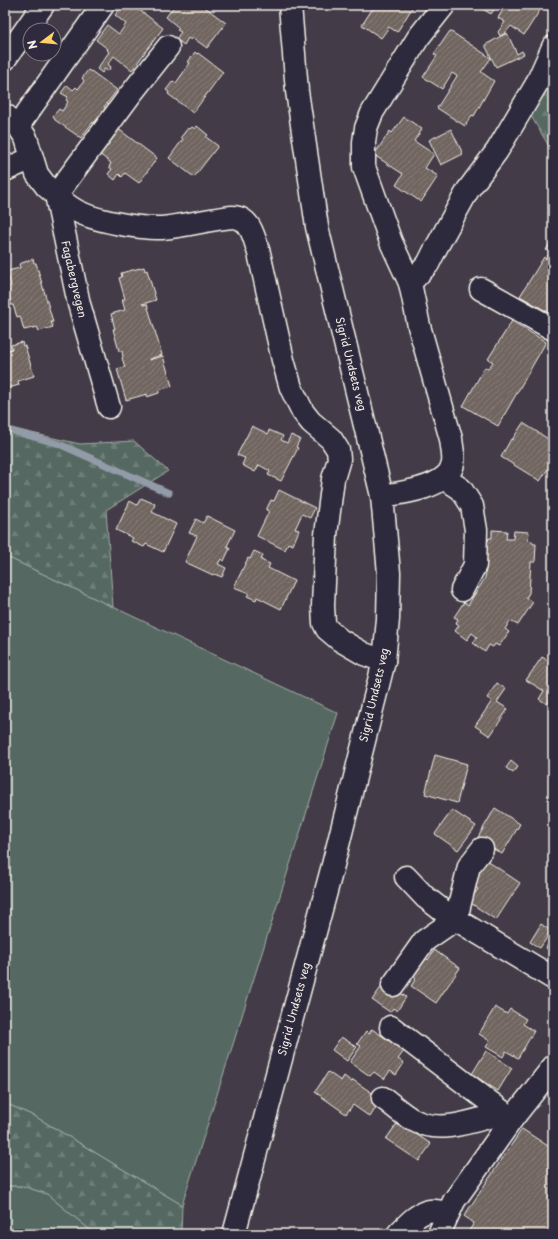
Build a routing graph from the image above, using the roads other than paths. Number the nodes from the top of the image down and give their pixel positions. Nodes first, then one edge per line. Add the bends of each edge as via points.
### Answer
1 (43, 5) edge
2 (103, 5) edge
3 (290, 5) edge
4 (440, 7) edge
5 (168, 47) dead end
6 (553, 47) edge
7 (5, 59) edge
8 (11, 120) edge
9 (32, 158) junction
10 (5, 170) edge
11 (56, 195) junction
12 (410, 283) junction
13 (480, 289) dead end
14 (553, 329) edge
15 (109, 407) dead end
16 (444, 478) junction
17 (382, 496) junction
18 (462, 590) dead end
19 (384, 661) junction
20 (482, 849) dead end
21 (406, 877) dead end
22 (456, 919) junction
23 (553, 978) edge
24 (394, 984) dead end
25 (391, 1026) dead end
26 (553, 1067) edge
27 (383, 1098) dead end
28 (508, 1116) junction
29 (448, 1213) junction
30 (234, 1234) edge
31 (398, 1234) edge
32 (439, 1234) edge

1 - 7 street
2 - 8 street
3 - 17 street, Sigrid Undsets veg via 297,91 317,227
4 - 12 street via 372,114 364,142 364,167 391,242
5 - 11 street
6 - 12 street via 536,85 497,151 468,190 428,264
8 - 9 street via 26,138
9 - 10 street
9 - 11 street via 37,174
11 - 15 street, Fagabergvegen via 79,304
11 - 19 street via 80,213 128,225 161,228 232,217 241,218 247,223 259,253 283,360 292,388 303,412 331,439 338,450 339,459 333,479 326,535 324,623 340,640 364,654
12 - 16 street via 418,326 451,440 452,467
13 - 14 street
16 - 17 street via 428,486
16 - 18 street via 461,489 472,506 476,530 475,565
17 - 19 street, Sigrid Undsets veg via 389,573
19 - 30 street, Sigrid Undsets veg via 332,869
20 - 22 street via 469,866
21 - 22 street via 425,897
22 - 23 street
22 - 24 street via 424,941
25 - 28 street
26 - 28 street
27 - 28 street via 413,1120 429,1126 446,1127
28 - 29 street
29 - 31 street via 429,1211 409,1223
29 - 32 street

